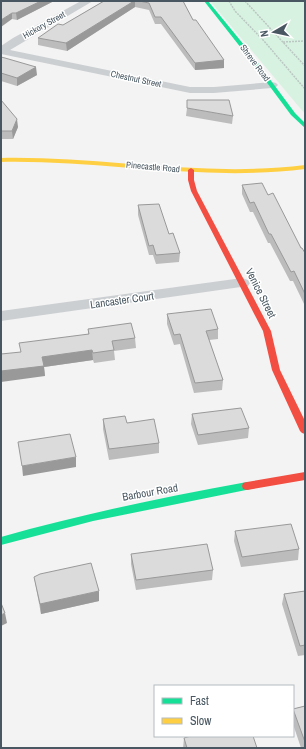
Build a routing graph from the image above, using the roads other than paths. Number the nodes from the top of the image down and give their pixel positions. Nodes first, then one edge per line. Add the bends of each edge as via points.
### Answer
1 (88, 1) edge
2 (206, 1) edge
3 (1, 51) edge
4 (272, 85) junction
5 (305, 126) edge
6 (1, 160) edge
7 (305, 167) edge
8 (190, 170) junction
9 (242, 283) junction
10 (1, 316) edge
11 (305, 431) edge
12 (305, 476) edge
13 (1, 540) edge

1 - 3 street, Hickory Street
2 - 4 street, Shreve Road
3 - 4 street, Chestnut Street via 190,90
4 - 5 street, Shreve Road
6 - 8 street, Pinecastle Road via 57,159
7 - 8 street, Pinecastle Road via 266,172
8 - 9 street, Venice Street via 194,191
9 - 10 street, Lancaster Court
9 - 11 street, Venice Street via 267,331 276,370
12 - 13 street, Barbour Road via 99,514

